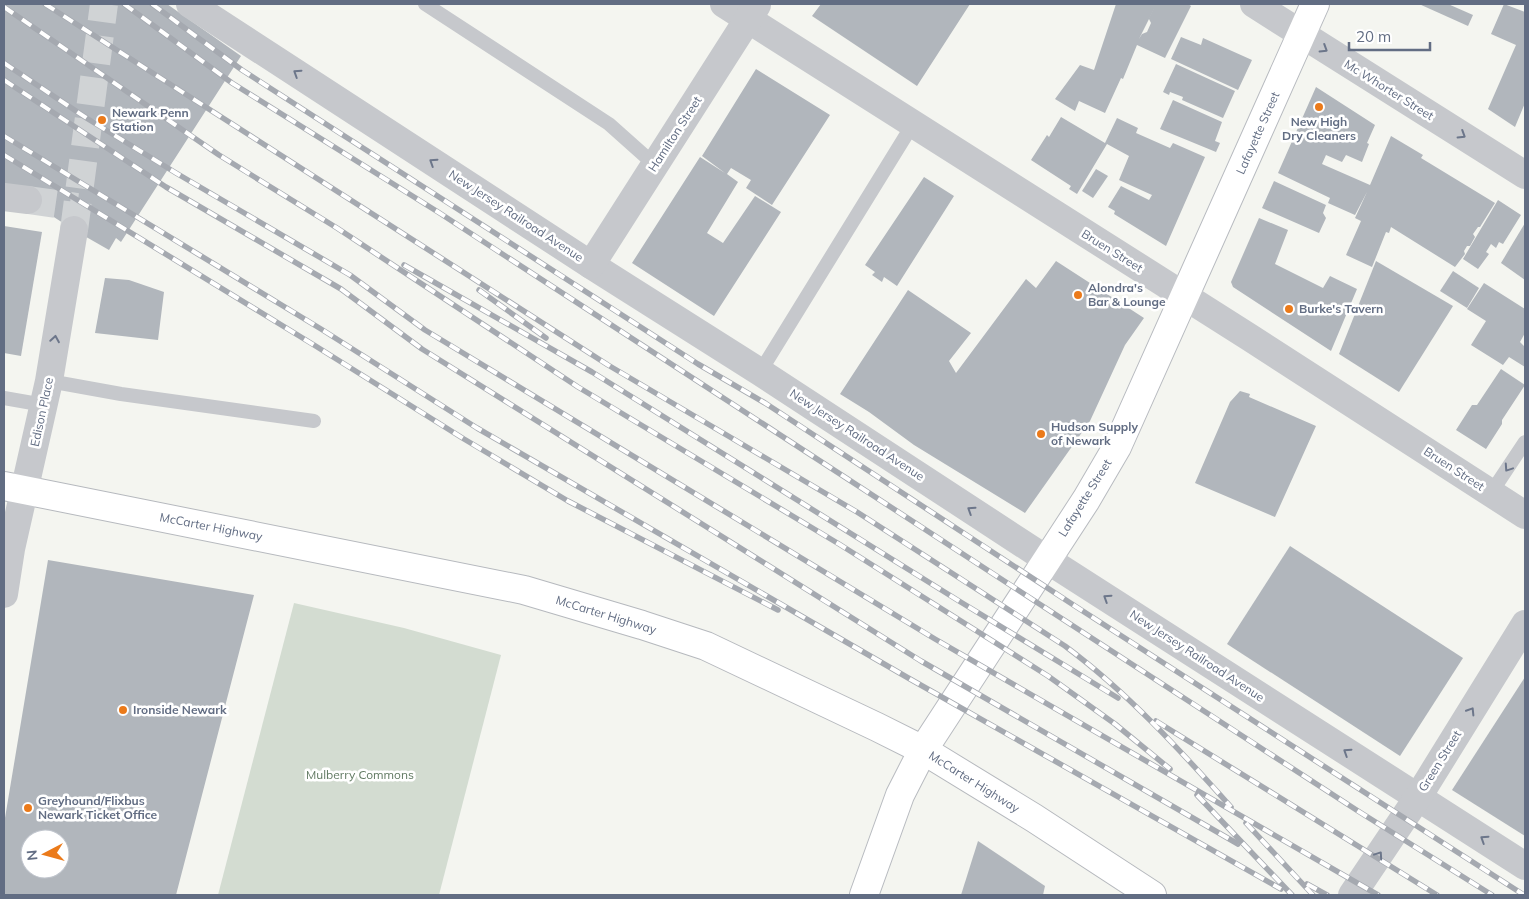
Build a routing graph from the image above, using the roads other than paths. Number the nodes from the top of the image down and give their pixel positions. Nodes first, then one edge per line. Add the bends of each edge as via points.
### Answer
1 (190, 4) edge
2 (425, 4) edge
3 (724, 4) edge
4 (1254, 4) edge
5 (1315, 4) edge
6 (753, 12) edge
7 (1302, 35) junction
8 (914, 124) junction
9 (655, 166) junction
10 (1525, 175) edge
11 (74, 230) tunnel mouth
12 (591, 265) junction
13 (1184, 297) junction
14 (760, 372) junction
15 (46, 393) junction
16 (4, 398) edge
17 (314, 421) dead end
18 (1525, 442) edge
19 (14, 488) edge
20 (1491, 493) junction
21 (1525, 515) edge
22 (1046, 559) junction
23 (4, 594) edge
24 (1525, 624) edge
25 (923, 750) junction
26 (1418, 797) junction
27 (1525, 866) edge
28 (864, 895) edge
29 (1152, 895) edge
30 (1352, 895) edge

12 -> 1 street, New Jersey Railroad Avenue
2 - 9 lane via 608,124
3 - 6 street, Bruen Street
4 - 7 street, Mc Whorter Street
5 - 7 main road, Lafayette Street
6 - 8 street, Bruen Street
6 - 9 street, Hamilton Street
7 -> 10 street, Mc Whorter Street
7 - 13 main road, Lafayette Street
8 - 13 street, Bruen Street
8 - 14 lane
9 - 12 street, Hamilton Street
15 -> 11 street, Edison Place
12 - 14 street, New Jersey Railroad Avenue
13 - 20 street, Bruen Street
13 - 22 main road, Lafayette Street via 1117,447
22 -> 14 street, New Jersey Railroad Avenue
15 - 16 lane
15 - 17 lane via 120,394
15 - 19 street, Edison Place
18 -> 20 lane
19 - 23 street, Edison Place via 11,549
19 - 25 main road, McCarter Highway via 524,590 706,646
20 - 21 street, Bruen Street
22 - 25 main road, Lafayette Street
26 -> 22 street, New Jersey Railroad Avenue
26 -> 24 street, Green Street
25 - 28 main road, Lafayette Street via 900,795
25 - 29 main road, McCarter Highway
27 -> 26 street, New Jersey Railroad Avenue
30 -> 26 street, Green Street

